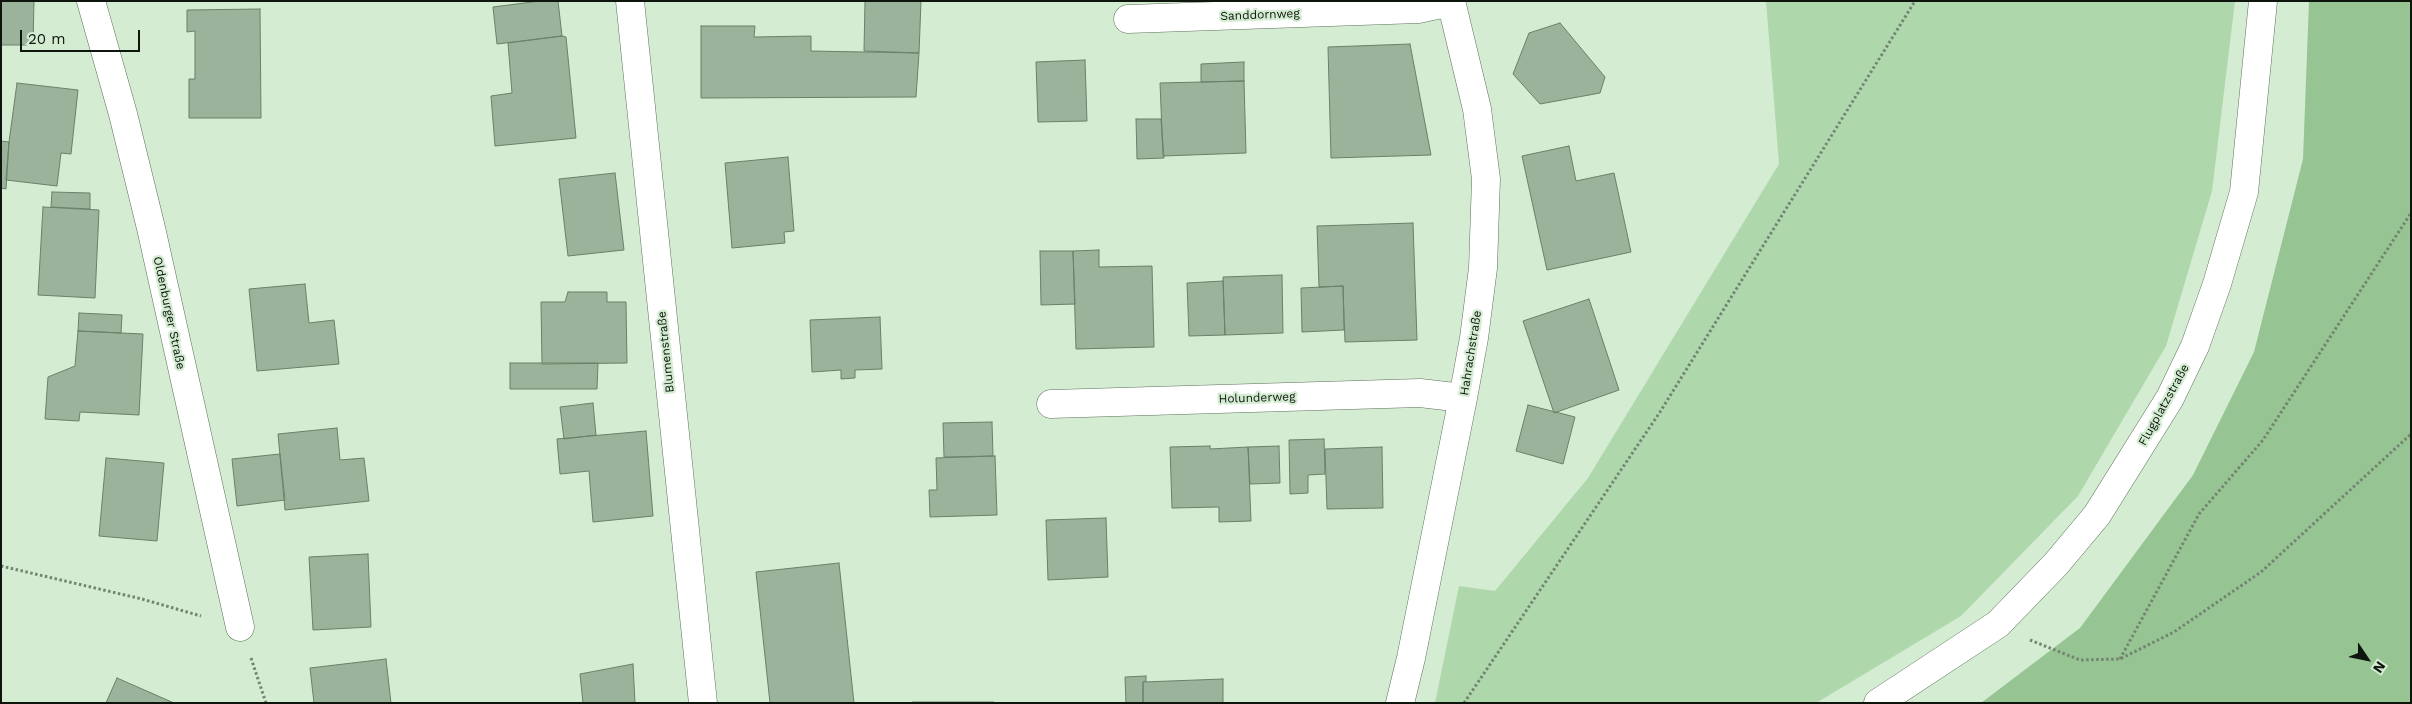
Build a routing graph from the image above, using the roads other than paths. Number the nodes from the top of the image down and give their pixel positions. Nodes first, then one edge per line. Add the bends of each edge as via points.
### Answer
1 (91, 1) edge
2 (630, 1) edge
3 (2263, 1) edge
4 (1451, 2) edge
5 (1128, 19) dead end
6 (1463, 398) junction
7 (1051, 404) dead end
8 (240, 627) road end
9 (703, 703) edge
10 (1400, 703) edge
11 (1878, 703) edge

1 - 8 street, Oldenburger Straße via 151,228
2 - 9 street, Blumenstraße
3 - 11 street, Flugplatzstraße via 2244,192 2195,346 2170,398 2097,515 2056,564 1998,624
4 - 5 street, Sanddornweg via 1418,9
4 - 6 street, Hahrachstraße via 1478,109 1486,179 1483,268
6 - 7 street, Holunderweg via 1420,393
6 - 10 street, Hahrachstraße

